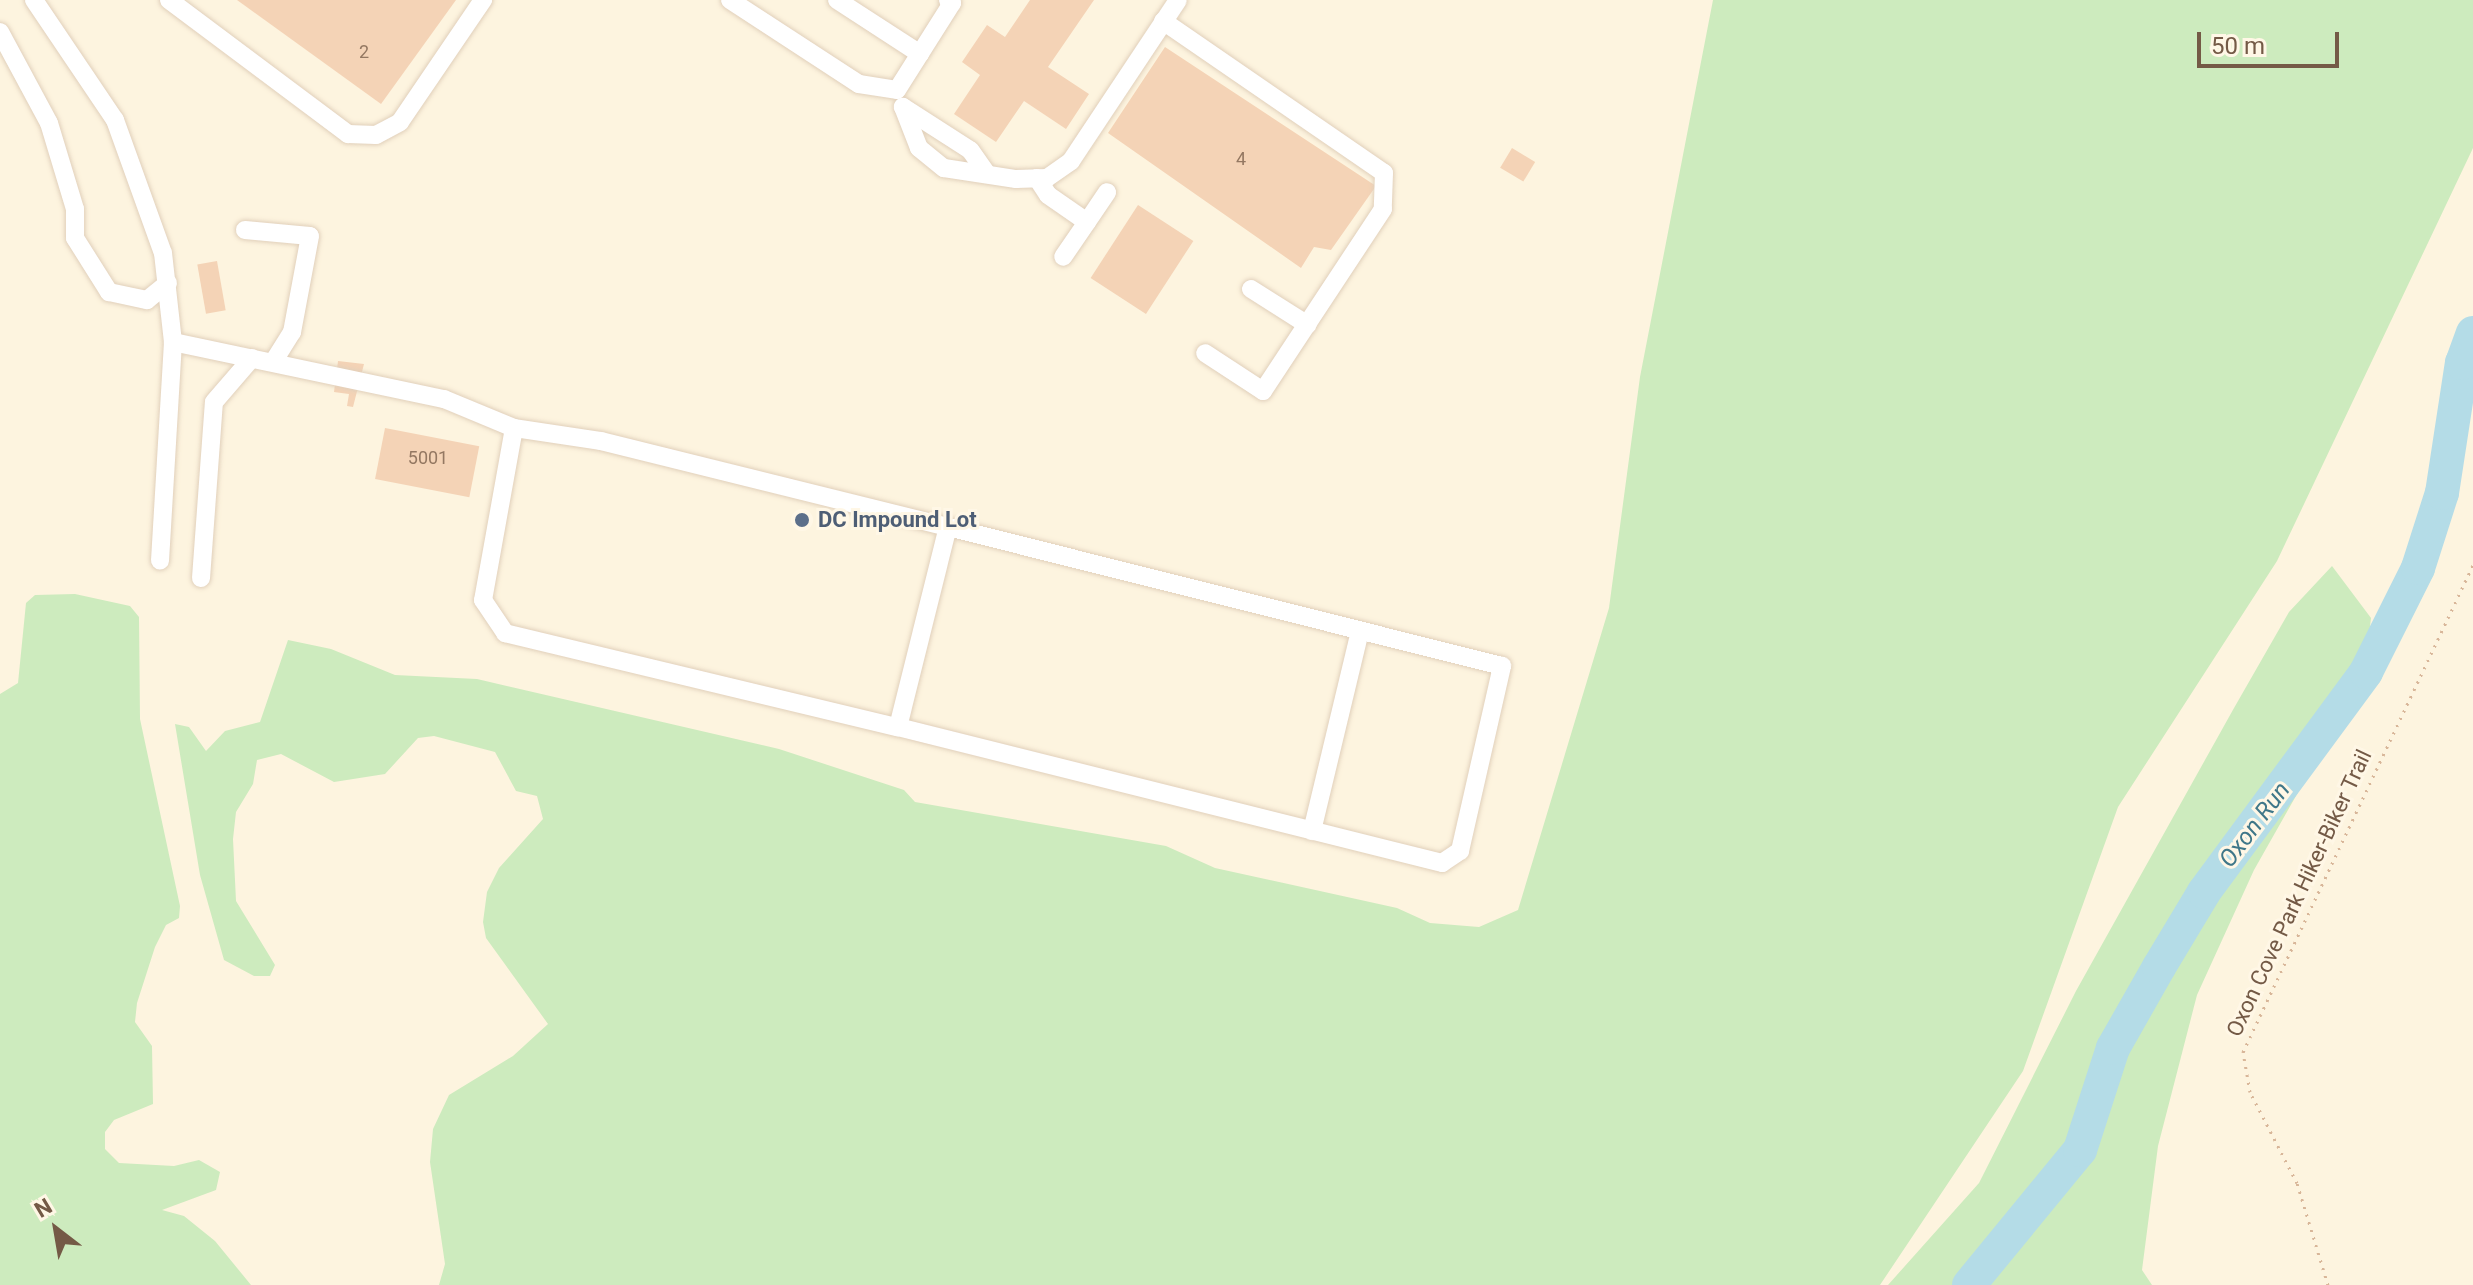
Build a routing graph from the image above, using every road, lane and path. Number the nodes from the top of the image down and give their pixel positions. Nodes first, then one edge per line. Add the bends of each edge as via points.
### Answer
1 (34, 0) edge
2 (169, 0) edge
3 (483, 0) edge
4 (730, 0) edge
5 (837, 0) edge
6 (948, 0) edge
7 (1178, 0) edge
8 (1163, 21) junction
9 (0, 32) edge
10 (920, 54) junction
11 (900, 99) junction
12 (987, 174) junction
13 (1037, 178) junction
14 (1107, 192) dead end
15 (1087, 222) junction
16 (245, 230) dead end
17 (1063, 257) dead end
18 (168, 283) junction
19 (1251, 289) dead end
20 (1308, 325) junction
21 (173, 342) junction
22 (1205, 353) dead end
23 (252, 358) junction
24 (274, 361) junction
25 (514, 428) junction
26 (948, 527) junction
27 (160, 561) dead end
28 (2473, 565) edge
29 (201, 578) dead end
30 (1360, 631) junction
31 (898, 727) junction
32 (1312, 831) junction
33 (2328, 1285) edge

1 - 18 street via 123,136 148,197
2 - 3 street via 348,134 376,135 400,122
4 - 11 street via 859,84
5 - 10 street
6 - 10 street via 952,3
7 - 8 street
8 - 13 street via 1071,161
8 - 20 street via 1384,173 1383,209
9 - 18 street via 49,123 75,209 75,238 109,292 147,300
10 - 11 street
11 - 12 street via 970,150
11 - 12 street via 919,148 944,168
12 - 13 street
13 - 15 street via 1048,195
14 - 15 street
15 - 17 street
16 - 24 street via 310,236 292,332
18 - 21 street
19 - 20 street
20 - 22 street via 1263,391
21 - 23 street
21 - 27 street
23 - 24 street
23 - 29 street via 214,402
24 - 25 street via 444,399
25 - 26 street via 601,441
25 - 31 street via 483,600 505,633
26 - 30 street
26 - 31 street
28 - 33 path, Oxon Cove Park Hiker-Biker Trail via 2243,1052 2250,1092 2297,1183
30 - 32 street
30 - 32 street via 1502,666 1460,851 1442,863
31 - 32 street

